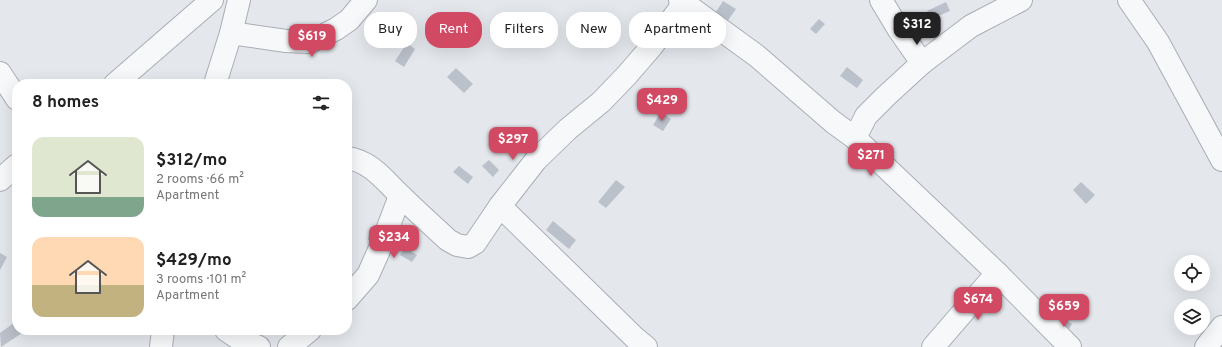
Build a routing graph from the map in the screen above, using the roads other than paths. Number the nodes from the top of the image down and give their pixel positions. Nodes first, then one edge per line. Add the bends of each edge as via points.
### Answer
1 (212, 0) edge
2 (240, 0) edge
3 (366, 0) edge
4 (881, 0) edge
5 (1021, 0) edge
6 (1129, 0) edge
7 (682, 2) edge
8 (231, 33) junction
9 (922, 63) junction
10 (0, 73) edge
11 (121, 79) edge
12 (217, 79) edge
13 (12, 91) edge
14 (866, 116) junction
15 (833, 122) junction
16 (854, 138) junction
17 (352, 159) edge
18 (1222, 160) edge
19 (12, 169) edge
20 (0, 180) edge
21 (400, 196) junction
22 (500, 206) junction
23 (997, 273) junction
24 (352, 293) edge
25 (1222, 327) edge
26 (163, 335) edge
27 (234, 335) edge
28 (304, 335) edge
29 (161, 347) edge
30 (259, 347) edge
31 (289, 347) edge
32 (646, 347) edge
33 (933, 347) edge
34 (1070, 347) edge
35 (1206, 347) edge

1 - 11 street
2 - 8 street
3 - 8 street via 349,20 310,42
4 - 9 street
5 - 9 street via 971,26
6 - 18 street via 1158,42
7 - 15 street via 757,56
7 - 22 street via 652,46 627,75 536,160
8 - 12 street
9 - 14 street
10 - 13 street
14 - 15 street
14 - 16 street
15 - 16 street
16 - 23 street
17 - 21 street via 376,171
19 - 20 street
21 - 22 street via 448,240 468,247 475,243
21 - 24 street via 368,275
22 - 32 street
23 - 33 street
23 - 34 street
25 - 35 street
26 - 29 street
27 - 30 street
28 - 31 street

